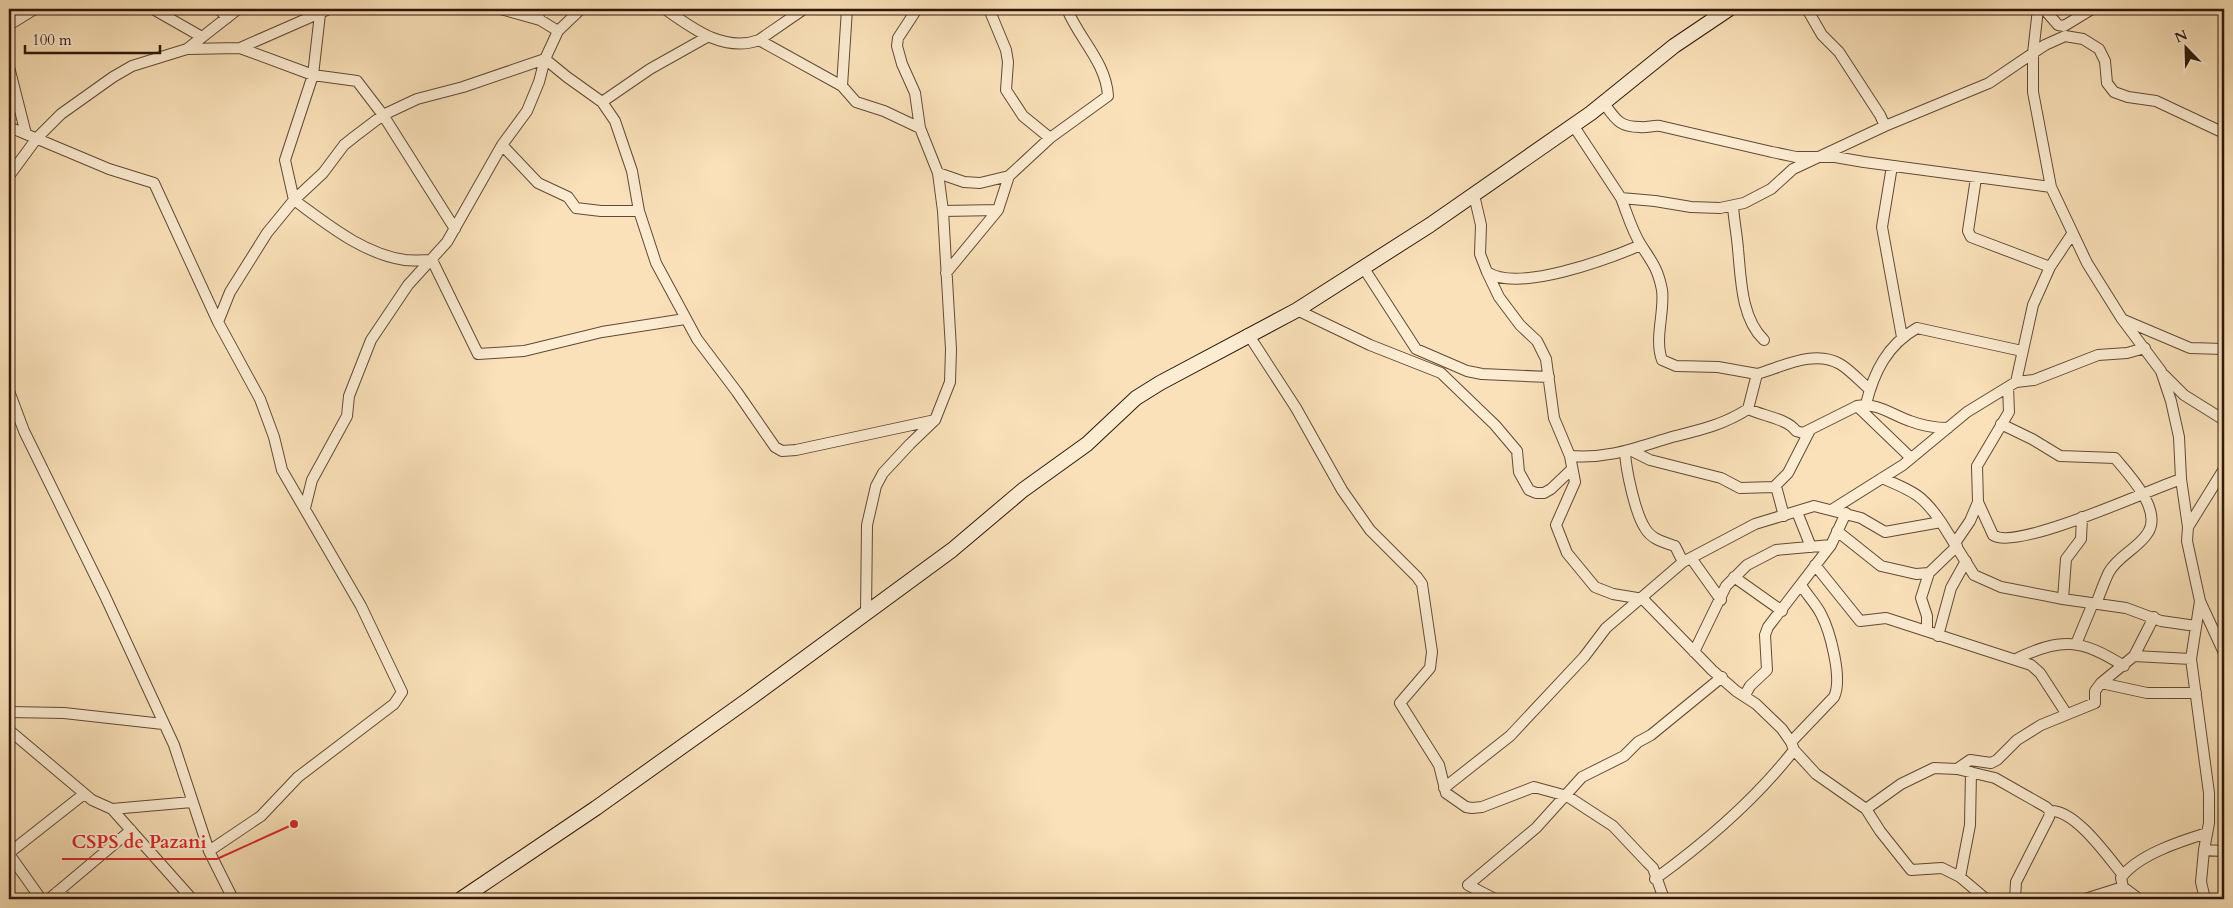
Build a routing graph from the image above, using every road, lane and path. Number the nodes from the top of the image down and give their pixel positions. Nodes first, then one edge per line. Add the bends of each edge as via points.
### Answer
1 (35, 9) edge
2 (153, 9) edge
3 (219, 9) edge
4 (238, 9) edge
5 (330, 9) edge
6 (501, 9) edge
7 (535, 9) edge
8 (581, 9) edge
9 (665, 9) edge
10 (804, 9) edge
11 (847, 9) edge
12 (917, 9) edge
13 (989, 9) edge
14 (1066, 9) edge
15 (1729, 9) edge
16 (1807, 9) edge
17 (2038, 9) edge
18 (2044, 9) edge
19 (2092, 9) edge
20 (320, 14) junction
21 (227, 18) junction
22 (540, 20) junction
23 (9, 25) edge
24 (558, 31) junction
25 (202, 37) junction
26 (707, 37) junction
27 (759, 40) junction
28 (240, 48) junction
29 (186, 49) junction
30 (2033, 52) junction
31 (545, 59) junction
32 (9, 67) edge
33 (313, 75) junction
34 (842, 86) junction
35 (602, 102) junction
36 (1603, 102) junction
37 (383, 115) junction
38 (1573, 125) junction
39 (1885, 126) junction
40 (9, 128) edge
41 (920, 128) junction
42 (2224, 133) edge
43 (26, 134) junction
44 (37, 138) junction
45 (1050, 138) junction
46 (502, 145) junction
47 (1817, 157) junction
48 (1892, 166) junction
49 (938, 173) junction
50 (9, 176) edge
51 (1009, 176) junction
52 (1976, 178) junction
53 (2051, 187) junction
54 (1474, 195) junction
55 (1621, 198) junction
56 (294, 200) junction
57 (1733, 206) junction
58 (998, 210) junction
59 (638, 211) junction
60 (944, 211) junction
61 (455, 229) junction
62 (2072, 234) junction
63 (1641, 245) junction
64 (432, 260) junction
65 (1363, 267) junction
66 (2050, 267) junction
67 (1487, 272) junction
68 (946, 273) junction
69 (1297, 310) junction
70 (2122, 319) junction
71 (686, 320) junction
72 (218, 322) junction
73 (1248, 334) junction
74 (1902, 337) junction
75 (1764, 340) dead end
76 (2145, 348) junction
77 (2224, 349) edge
78 (2022, 351) junction
79 (2160, 371) junction
80 (1757, 374) junction
81 (1549, 377) junction
82 (2012, 385) junction
83 (1870, 389) junction
84 (9, 392) edge
85 (1861, 405) junction
86 (1748, 409) junction
87 (935, 420) junction
88 (2224, 420) edge
89 (2001, 424) junction
90 (1948, 428) junction
91 (1810, 430) junction
92 (1628, 451) junction
93 (1570, 456) junction
94 (1911, 458) junction
95 (2224, 468) edge
96 (1572, 469) junction
97 (1882, 478) junction
98 (2181, 479) junction
99 (1774, 487) junction
100 (2144, 494) junction
101 (1978, 502) junction
102 (305, 508) junction
103 (1834, 509) junction
104 (1797, 512) junction
105 (1846, 513) junction
106 (1784, 516) junction
107 (2082, 517) junction
108 (1941, 522) junction
109 (2188, 527) junction
110 (1838, 531) junction
111 (1956, 544) junction
112 (1831, 545) junction
113 (1811, 547) junction
114 (1687, 560) junction
115 (1966, 561) junction
116 (1815, 565) junction
117 (1929, 573) junction
118 (1734, 577) junction
119 (1800, 585) junction
120 (1642, 599) junction
121 (2063, 599) junction
122 (1721, 600) junction
123 (2200, 601) junction
124 (2094, 604) junction
125 (1782, 611) junction
126 (866, 612) junction
127 (2154, 618) junction
128 (2196, 626) junction
129 (1927, 631) junction
130 (1938, 636) junction
131 (2076, 644) junction
132 (2223, 646) edge
133 (1694, 652) junction
134 (2134, 656) junction
135 (2016, 659) junction
136 (2191, 659) junction
137 (2124, 666) junction
138 (1722, 678) junction
139 (2101, 683) junction
140 (2196, 693) junction
141 (1745, 695) junction
142 (9, 712) edge
143 (2066, 714) junction
144 (163, 724) junction
145 (9, 730) edge
146 (1793, 746) junction
147 (1957, 769) junction
148 (1971, 772) junction
149 (1444, 788) junction
150 (84, 794) junction
151 (1567, 796) junction
152 (192, 802) junction
153 (112, 808) junction
154 (1866, 809) junction
155 (2050, 811) junction
156 (131, 830) junction
157 (2207, 833) junction
158 (2204, 850) junction
159 (209, 851) junction
160 (2224, 851) edge
161 (9, 854) edge
162 (2123, 875) junction
163 (1960, 876) junction
164 (1655, 879) junction
165 (2122, 887) junction
166 (57, 892) junction
167 (41, 899) edge
168 (49, 899) edge
169 (68, 899) edge
170 (192, 899) edge
171 (234, 899) edge
172 (461, 899) edge
173 (1495, 899) edge
174 (1664, 899) edge
175 (1986, 899) edge
176 (2015, 899) edge
177 (2085, 899) edge
178 (2139, 899) edge
179 (2205, 899) edge

1 - 23 street
2 - 25 street
3 - 21 street
4 - 21 street
5 - 20 street
6 - 22 street
7 - 22 street
8 - 24 street
9 - 26 street
10 - 27 street
11 - 34 street
12 - 41 street via 898,38 897,46 915,94
13 - 45 street via 1006,50 1006,90 1023,116
14 - 45 street via 1098,62 1108,87 1108,96
15 - 36 street via 1674,46
16 - 39 street
17 - 30 street
18 - 19 street via 2064,26
20 - 28 street
20 - 33 street
21 - 25 street
22 - 24 street
24 - 31 street
25 - 29 street
26 - 27 street via 741,45
26 - 35 street via 644,73
27 - 34 street
28 - 29 street
28 - 33 street
29 - 44 street via 132,66 113,77 60,114
30 - 39 street via 1989,83
30 - 42 street via 2065,36 2083,39 2103,55 2107,83 2114,92 2128,98 2156,101
30 - 53 street via 2034,104
31 - 35 street
31 - 37 street via 416,99
31 - 46 street via 527,111
32 - 43 street
33 - 37 street via 357,81
33 - 56 street via 285,160
34 - 41 street via 856,102
35 - 59 street via 615,121 625,146
36 - 38 street
36 - 47 street via 1618,123 1624,125 1641,128 1660,126 1772,152
37 - 56 street via 344,145 323,173
37 - 61 street
38 - 54 street
38 - 55 street
39 - 47 street
40 - 43 street
41 - 49 street
43 - 44 street
44 - 50 street
44 - 72 street via 109,169 154,183
45 - 51 street
46 - 59 street via 538,183 568,197 576,208
46 - 61 street
47 - 48 street via 1849,158
47 - 57 street via 1787,172 1762,194
48 - 52 street
48 - 74 street via 1882,227
49 - 51 street via 964,182 980,183
49 - 60 street
51 - 58 street
52 - 53 street
52 - 66 street via 1968,231 1971,237
53 - 62 street
54 - 65 street
54 - 67 street via 1482,225 1480,254
55 - 57 street via 1691,207
55 - 63 street
56 - 64 street via 332,228 368,248 405,260
56 - 72 street via 267,233 230,292
57 - 75 street via 1744,296 1758,334
58 - 60 street
58 - 68 street
59 - 71 street via 656,263
60 - 68 street
61 - 64 street
62 - 66 street
62 - 70 street
63 - 67 street via 1588,265 1544,275 1506,280
63 - 80 street via 1652,260 1662,291 1662,360 1676,366
64 - 71 street via 475,351 481,355 546,348 602,332
64 - 102 street via 408,285 371,340 349,396 347,416 312,480
65 - 69 street
65 - 81 street via 1416,349 1467,371
66 - 78 street via 2029,316
67 - 81 street via 1499,298 1542,349
68 - 87 street via 950,382
69 - 73 street
69 - 96 street via 1370,345 1440,373 1495,425 1517,451 1519,472 1529,490 1544,493
70 - 76 street
70 - 77 street via 2190,348
71 - 87 street via 778,449 796,450
72 - 102 street via 260,399 282,470
73 - 126 street via 1136,398 1087,444 1023,490 952,550
73 - 149 street via 1296,408 1342,490 1370,530 1422,584 1432,652 1430,668 1400,703 1439,765
74 - 78 street via 1916,328
74 - 83 street via 1889,351
76 - 79 street
76 - 82 street via 2098,355 2034,380
78 - 82 street
79 - 88 street via 2184,395
79 - 98 street via 2171,401 2178,437
80 - 83 street via 1789,363 1825,360 1839,364
80 - 86 street
81 - 93 street via 1554,418
82 - 89 street via 2009,412
82 - 90 street via 1967,412
83 - 85 street
84 - 144 street via 24,431
85 - 90 street via 1876,406 1929,428
85 - 91 street
85 - 94 street
86 - 91 street via 1792,424 1796,431
86 - 92 street via 1726,423
87 - 126 street via 884,473 876,486 866,525
89 - 100 street via 2060,456 2115,458
89 - 101 street via 1977,466
90 - 94 street
91 - 99 street via 1788,473
92 - 93 street via 1592,458
92 - 99 street via 1650,460 1714,476 1740,488
92 - 114 street via 1628,475 1644,527 1655,538 1675,546
93 - 96 street
94 - 97 street
95 - 109 street
96 - 120 street via 1575,482 1556,525 1568,553 1594,587
97 - 103 street
97 - 108 street via 1923,498
98 - 100 street
98 - 109 street
99 - 106 street
100 - 107 street
100 - 124 street via 2151,517 2147,534 2109,572
101 - 107 street via 1993,535 2002,539 2038,533
101 - 111 street
102 - 159 street via 374,629 400,687 400,696 355,735 298,777 261,816
103 - 104 street via 1814,506
103 - 105 street
104 - 106 street
104 - 113 street
105 - 108 street via 1885,532
105 - 110 street
106 - 114 street via 1755,524
107 - 121 street via 2081,539 2066,559
108 - 111 street
109 - 123 street via 2187,542
110 - 112 street
110 - 117 street via 1881,566 1916,574
111 - 115 street
111 - 117 street
112 - 113 street
112 - 116 street
113 - 118 street via 1776,550 1747,565
114 - 120 street
114 - 122 street
115 - 121 street via 1974,575 2001,587
115 - 130 street via 1951,588
116 - 119 street
116 - 129 street via 1860,620 1886,618
117 - 129 street via 1921,598 1927,616
118 - 122 street via 1726,586
118 - 125 street
119 - 125 street
119 - 146 street via 1827,626 1838,690
120 - 133 street
120 - 149 street via 1606,628 1510,736
121 - 124 street
122 - 133 street
123 - 128 street
123 - 132 street
124 - 127 street via 2126,608
124 - 131 street
125 - 141 street via 1765,635 1767,670
126 - 172 street via 749,699
127 - 128 street
127 - 134 street
128 - 136 street
129 - 130 street
130 - 135 street
131 - 135 street via 2052,644
131 - 137 street via 2098,650
133 - 138 street
134 - 136 street
134 - 137 street
135 - 143 street via 2040,673
136 - 140 street
137 - 139 street
138 - 141 street
138 - 151 street via 1624,756 1582,777
139 - 140 street via 2147,693
139 - 143 street via 2095,692 2095,703
140 - 157 street via 2209,794
141 - 146 street via 1782,730
142 - 144 street via 64,713
143 - 147 street via 2016,740 1997,760 1991,763 1970,760
144 - 152 street via 174,745
145 - 150 street
146 - 154 street via 1816,774
146 - 164 street via 1766,782 1719,828
147 - 148 street
147 - 154 street via 1934,768 1901,784
148 - 155 street via 1995,778
148 - 163 street via 1970,825
149 - 151 street via 1446,793 1472,808 1534,787
150 - 153 street
150 - 161 street
151 - 164 street via 1613,826 1653,868
151 - 173 street via 1536,828 1468,885
152 - 153 street
152 - 159 street
153 - 156 street
154 - 163 street via 1911,870 1942,868
155 - 162 street via 2071,818
155 - 176 street via 2016,882
156 - 166 street
156 - 170 street
157 - 158 street
157 - 162 street via 2166,847
158 - 160 street
158 - 179 street via 2201,882
159 - 171 street
161 - 167 street
162 - 165 street
163 - 175 street
164 - 174 street
165 - 177 street
165 - 178 street
166 - 168 street
166 - 169 street

